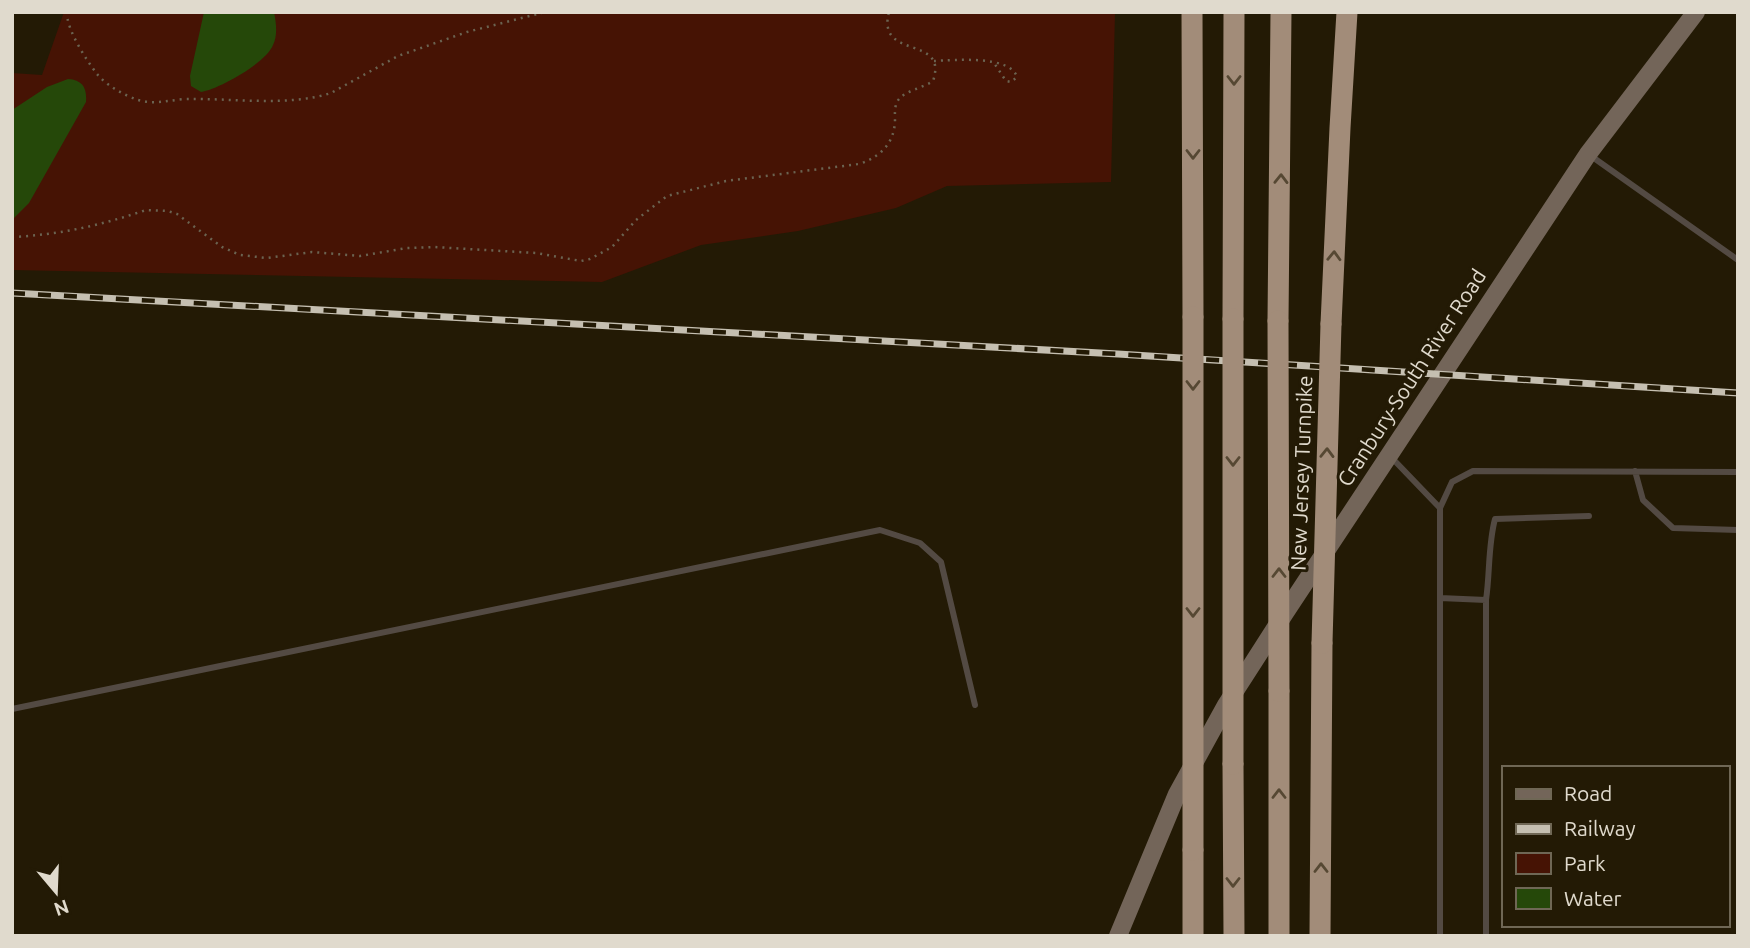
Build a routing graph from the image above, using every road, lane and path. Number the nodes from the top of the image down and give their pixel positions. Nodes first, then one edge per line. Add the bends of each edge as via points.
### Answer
1 (67, 12) edge
2 (545, 12) edge
3 (889, 12) edge
4 (1192, 12) edge
5 (1234, 12) edge
6 (1281, 12) edge
7 (1292, 12) edge
8 (1348, 12) edge
9 (1696, 12) edge
10 (934, 61) junction
11 (994, 63) junction
12 (1281, 141) junction
13 (1588, 154) junction
14 (12, 237) edge
15 (1738, 260) edge
16 (1389, 456) junction
17 (1635, 471) junction
18 (1738, 472) edge
19 (1440, 508) junction
20 (1589, 516) dead end
21 (1738, 530) edge
22 (1440, 598) junction
23 (1486, 600) junction
24 (975, 705) dead end
25 (12, 709) edge
26 (1118, 936) edge
27 (1193, 936) edge
28 (1234, 936) edge
29 (1279, 936) edge
30 (1320, 936) edge
31 (1440, 936) edge
32 (1486, 936) edge

1 - 2 path via 68,24 98,75 129,96 162,103 319,97 398,56
3 - 10 path via 892,38 923,50
4 -> 27 highway, bridge
5 -> 28 highway, bridge
6 - 12 highway, New Jersey Turnpike
7 - 12 highway
30 -> 8 highway, New Jersey Turnpike, bridge via 1331,324
9 - 13 main road, Cranbury-South River Road
10 - 11 path
10 - 14 path via 933,81 899,100 890,143 872,159 726,181 667,196 612,247 590,259 422,247 360,256 323,252 240,256 186,218 156,210 78,230
11 - 11 path via 1013,69 1017,78 1006,81
29 -> 12 highway, New Jersey Turnpike, bridge
13 - 15 lane
13 - 16 main road, Cranbury-South River Road
16 - 19 lane
16 - 26 main road, Cranbury-South River Road via 1220,716 1177,794
17 - 18 lane
17 - 19 lane via 1473,471 1452,482
17 - 21 lane via 1643,500 1673,528
19 - 22 lane
20 - 23 lane via 1495,519
22 - 23 lane
22 - 31 lane
23 - 32 lane
24 - 25 lane via 941,562 920,543 880,530

